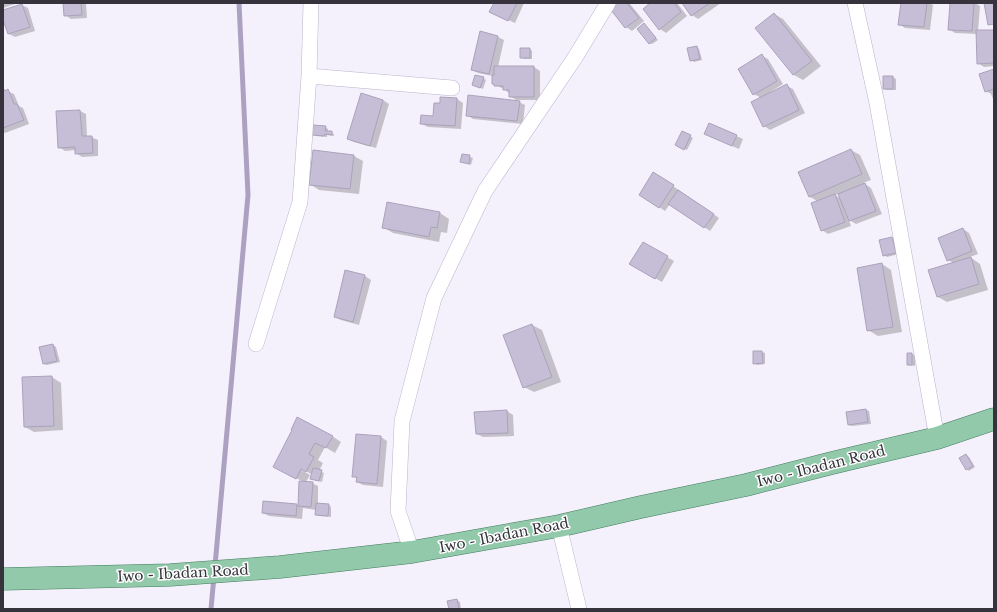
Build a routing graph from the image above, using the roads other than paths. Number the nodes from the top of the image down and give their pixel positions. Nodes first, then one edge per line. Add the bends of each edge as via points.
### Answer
1 (311, 3) edge
2 (608, 3) edge
3 (854, 3) edge
4 (308, 76) junction
5 (452, 88) dead end
6 (256, 344) dead end
7 (994, 420) edge
8 (937, 438) junction
9 (559, 526) junction
10 (412, 552) junction
11 (3, 579) edge
12 (580, 609) edge

1 - 4 street
2 - 10 street via 576,56 485,191 434,298 402,421 398,511
3 - 8 street via 876,103
4 - 5 street
4 - 6 street via 300,202
7 - 8 main road, Iwo - Ibadan Road
8 - 9 main road, Iwo - Ibadan Road via 746,485
9 - 10 main road, Iwo - Ibadan Road
9 - 12 street
10 - 11 main road, Iwo - Ibadan Road via 280,567 170,575

